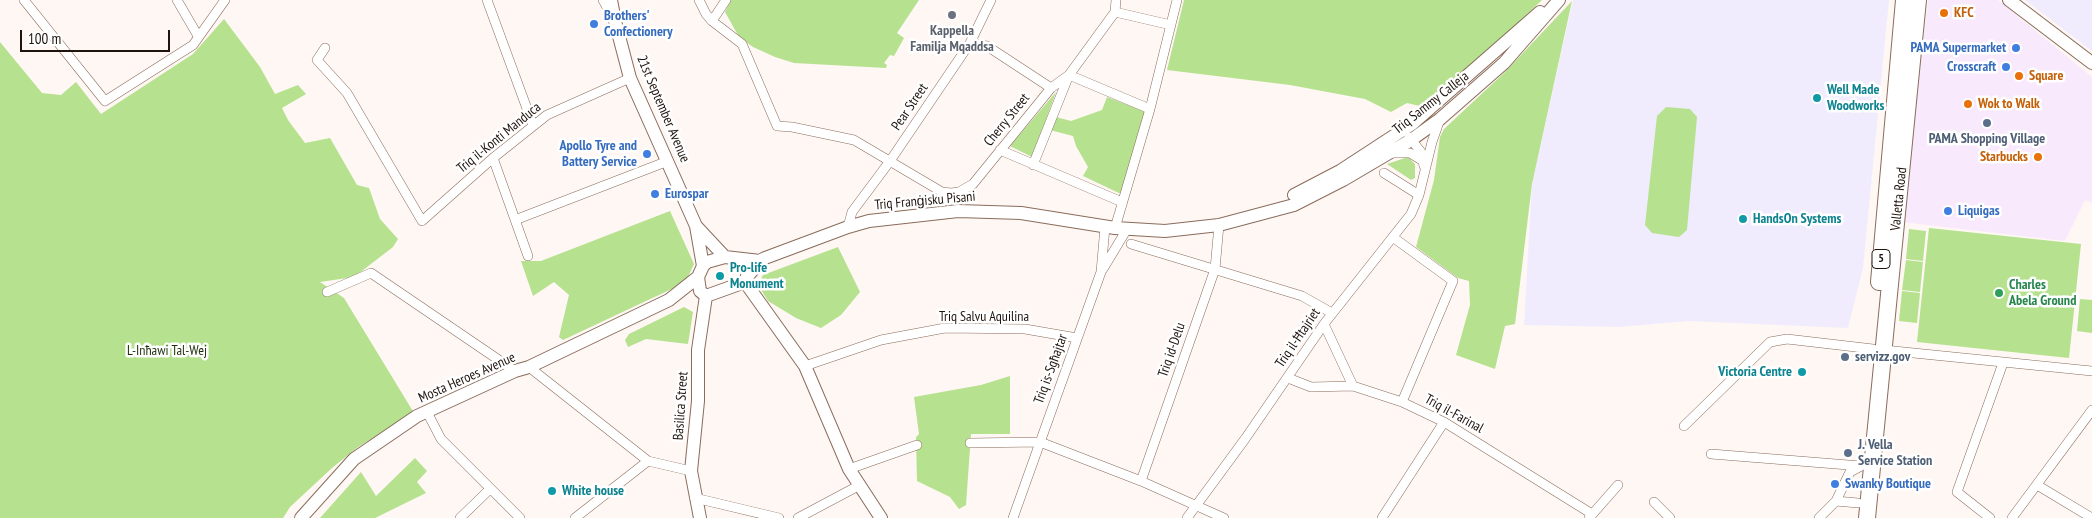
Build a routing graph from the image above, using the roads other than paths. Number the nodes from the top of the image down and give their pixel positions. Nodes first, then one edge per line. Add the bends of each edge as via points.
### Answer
1 (24, 0) edge
2 (177, 0) edge
3 (225, 0) edge
4 (487, 0) edge
5 (603, 0) edge
6 (611, 0) edge
7 (699, 0) edge
8 (726, 0) edge
9 (991, 0) edge
10 (1116, 0) edge
11 (1177, 0) edge
12 (1553, 0) edge
13 (1559, 0) edge
14 (1904, 0) edge
15 (1918, 0) edge
16 (2009, 0) edge
17 (1115, 12) junction
18 (615, 21) junction
19 (712, 21) junction
20 (1171, 25) junction
21 (198, 36) junction
22 (970, 42) junction
23 (324, 48) dead end
24 (2092, 63) edge
25 (1069, 75) junction
26 (630, 78) junction
27 (1051, 88) junction
28 (1150, 108) junction
29 (1440, 119) junction
30 (533, 125) junction
31 (1412, 132) junction
32 (1000, 150) junction
33 (1388, 153) junction
34 (493, 158) junction
35 (1425, 159) junction
36 (668, 161) junction
37 (890, 161) junction
38 (1032, 165) junction
39 (1384, 174) dead end
40 (1419, 195) junction
41 (1122, 202) junction
42 (1272, 211) junction
43 (515, 220) junction
44 (1219, 225) junction
45 (696, 226) junction
46 (848, 227) junction
47 (1115, 228) junction
48 (1394, 238) junction
49 (1130, 244) dead end
50 (528, 256) dead end
51 (725, 257) junction
52 (738, 258) junction
53 (760, 261) junction
54 (1214, 269) junction
55 (700, 272) junction
56 (1101, 272) junction
57 (746, 280) junction
58 (327, 292) dead end
59 (704, 295) junction
60 (669, 300) junction
61 (1332, 313) junction
62 (1324, 324) junction
63 (1077, 338) junction
64 (1878, 349) junction
65 (2003, 363) junction
66 (805, 366) junction
67 (529, 367) junction
68 (515, 371) junction
69 (2092, 371) edge
70 (1288, 378) junction
71 (1353, 386) junction
72 (1402, 402) junction
73 (2092, 410) edge
74 (427, 412) junction
75 (1444, 422) junction
76 (1684, 426) dead end
77 (970, 442) dead end
78 (1040, 442) junction
79 (917, 445) dead end
80 (1710, 454) dead end
81 (648, 461) junction
82 (1862, 466) junction
83 (849, 469) junction
84 (691, 471) junction
85 (1141, 481) junction
86 (860, 485) junction
87 (1618, 486) dead end
88 (2037, 486) junction
89 (490, 489) junction
90 (695, 498) junction
91 (1836, 501) junction
92 (1654, 502) dead end
93 (1196, 506) junction
94 (1857, 511) edge
95 (1590, 516) edge
96 (301, 518) edge
97 (460, 518) edge
98 (520, 518) edge
99 (575, 518) edge
100 (700, 518) edge
101 (779, 518) edge
102 (798, 518) edge
103 (881, 518) edge
104 (1013, 518) edge
105 (1187, 518) edge
106 (1224, 518) edge
107 (1382, 518) edge
108 (1670, 518) edge
109 (1818, 518) edge
110 (1867, 518) edge
111 (1990, 518) edge
112 (2012, 518) edge
113 (2092, 518) edge

1 - 21 street via 105,101 192,45
2 - 21 street
3 - 21 street
4 - 30 street
5 - 18 street
6 - 18 street, 21st September Avenue
7 - 19 street
8 - 19 street
9 - 22 street, Pear Street
10 - 17 street
11 - 20 street, Triq is-Sgħajtar
12 - 31 street, Triq Sammy Calleja
13 - 29 street, Triq Sammy Calleja via 1504,63
14 - 64 highway, Valletta Road / 5
15 - 64 highway, Valletta Road / 5
16 - 24 street
17 - 20 street
17 - 25 street, Cherry Street
18 - 26 street, 21st September Avenue
19 - 37 street, Cherry Street via 742,44 777,126 854,140
20 - 28 street, Triq is-Sgħajtar
22 - 27 street via 987,46
22 - 37 street, Pear Street
23 - 34 street, Triq il-Konti Manduca via 317,60 347,93 422,221
25 - 27 street, Cherry Street
25 - 28 street
25 - 38 street
26 - 30 street, Triq il-Konti Manduca via 547,115
26 - 36 street, 21st September Avenue
27 - 32 street, Cherry Street
28 - 41 street, Triq is-Sgħajtar
29 - 31 street, Triq Sammy Calleja
29 - 35 street, Triq il-Ħtajriet
30 - 34 street, Triq il-Konti Manduca
31 - 33 street, Triq Sammy Calleja
31 - 35 street via 1426,148
31 - 42 street, Triq Sammy Calleja
32 - 37 street, Cherry Street via 973,184 951,193 942,192
32 - 38 street
33 - 35 street via 1410,153
33 - 42 street, Triq Sammy Calleja via 1344,180 1294,205
34 - 43 street
35 - 40 street, Triq il-Ħtajriet
36 - 43 street
36 - 45 street, 21st September Avenue
37 - 46 street, Pear Street via 852,212
38 - 41 street
39 - 40 street
40 - 48 street, Triq il-Ħtajriet via 1411,214
41 - 47 street, Triq is-Sgħajtar
42 - 44 street, Triq Sammy Calleja
43 - 50 street
44 - 47 street, Triq Franġisku Pisani via 1165,231
44 - 54 street, Triq id-Delu
45 - 51 street, 21st September Avenue
45 - 55 street, 21st September Avenue
46 - 47 street, Triq Franġisku Pisani via 869,221 958,211 1021,213
46 - 53 street, Triq Franġisku Pisani
47 - 56 street, Triq is-Sgħajtar
47 - 56 street
48 - 61 street, Triq il-Ħtajriet
48 - 72 street via 1453,281
49 - 54 street
51 - 52 street, Triq Franġisku Pisani
51 - 55 street, Mosta Heroes Avenue via 712,260
52 - 53 street, Triq Franġisku Pisani
52 - 57 street via 744,265
53 - 57 street, Triq Franġisku Pisani
54 - 61 street via 1302,296
54 - 85 street, Triq id-Delu
55 - 59 street, 21st September Avenue via 700,291
55 - 60 street, Mosta Heroes Avenue
56 - 63 street, Triq is-Sgħajtar
57 - 59 street, Mosta Heroes Avenue
57 - 66 street
58 - 68 street via 370,273
59 - 60 street, Mosta Heroes Avenue
59 - 84 street, Basilica Street
60 - 67 street, Mosta Heroes Avenue
61 - 62 street, Triq il-Ħtajriet
62 - 70 street, Triq il-Ħtajriet
62 - 71 street
63 - 66 street, Triq Salvu Aquilina via 1025,329 945,328 881,340
63 - 78 street, Triq is-Sgħajtar
64 - 65 street
64 - 76 street via 1787,339 1770,342
64 - 82 highway, Valletta Road / 5
64 - 110 highway, Valletta Road / 5
65 - 69 street
65 - 111 street via 1957,492
66 - 83 street
67 - 68 street, Mosta Heroes Avenue
67 - 81 street
68 - 74 street, Mosta Heroes Avenue
70 - 71 street, Triq il-Farinal via 1311,387
70 - 93 street, Triq il-Ħtajriet
71 - 72 street, Triq il-Farinal
72 - 75 street, Triq il-Farinal
73 - 88 street
74 - 89 street via 441,439
74 - 96 street, Mosta Heroes Avenue via 354,459
75 - 95 street, Triq il-Farinal
75 - 107 street
77 - 78 street
78 - 85 street
78 - 104 street, Triq is-Sgħajtar
79 - 83 street
80 - 82 street
81 - 84 street
81 - 99 street
82 - 91 street via 1850,472
82 - 94 highway, Valletta Road / 5
83 - 86 street
84 - 90 street, Basilica Street
85 - 93 street
86 - 102 street
86 - 103 street
87 - 95 street
88 - 112 street
88 - 113 street
89 - 97 street
89 - 98 street
90 - 100 street, Basilica Street
90 - 101 street
91 - 94 street
91 - 109 street
92 - 108 street
93 - 105 street, Triq il-Ħtajriet
93 - 106 street

